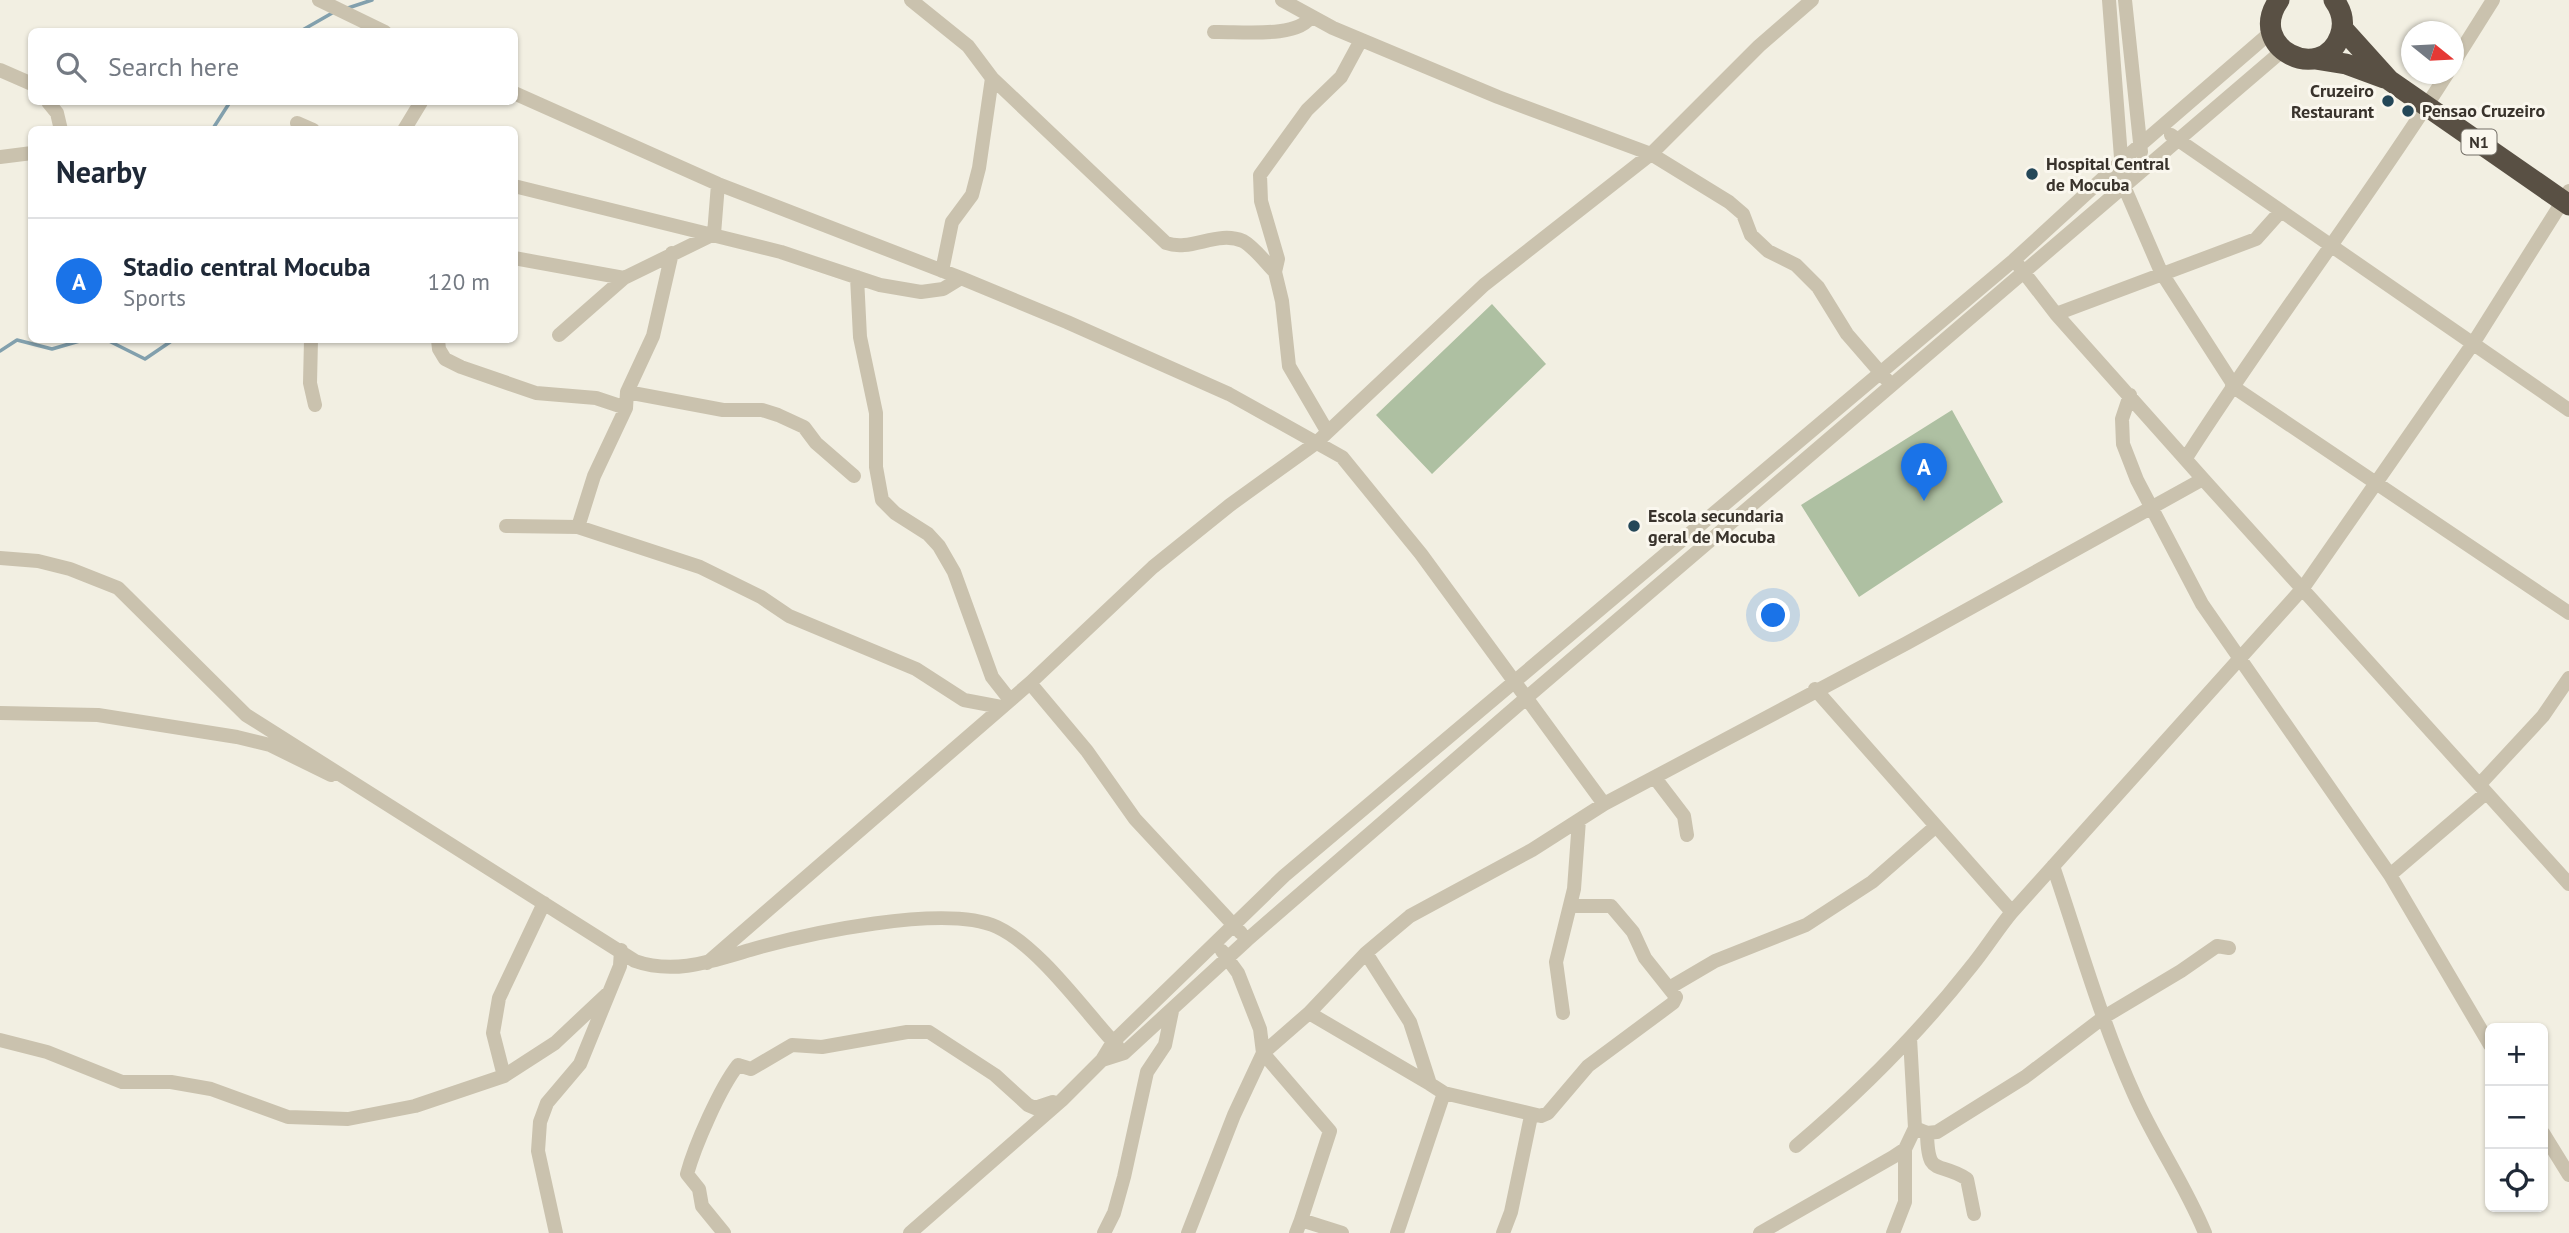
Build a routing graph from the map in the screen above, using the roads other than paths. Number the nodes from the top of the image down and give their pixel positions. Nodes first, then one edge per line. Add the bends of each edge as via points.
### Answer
1 (319, 0) edge
2 (911, 0) edge
3 (1812, 0) edge
4 (2109, 0) edge
5 (2125, 0) edge
6 (2257, 0) edge
7 (2334, 0) edge
8 (2493, 0) edge
9 (1289, 1) edge
10 (1311, 16) junction
11 (2276, 25) edge
12 (377, 28) edge
13 (2343, 29) junction
14 (1214, 32) dead end
15 (1361, 40) junction
16 (2464, 46) edge
17 (2315, 59) junction
18 (0, 70) edge
19 (992, 79) junction
20 (2389, 80) junction
21 (28, 82) edge
22 (2440, 84) edge
23 (518, 95) edge
24 (50, 105) edge
25 (419, 105) edge
26 (2426, 106) junction
27 (297, 123) dead end
28 (60, 126) edge
29 (304, 126) edge
30 (406, 126) edge
31 (2163, 127) junction
32 (2175, 140) junction
33 (2140, 147) junction
34 (1651, 153) junction
35 (28, 154) edge
36 (0, 157) edge
37 (2124, 159) junction
38 (2143, 167) junction
39 (718, 184) junction
40 (2123, 184) junction
41 (518, 187) edge
42 (2567, 199) edge
43 (2281, 211) junction
44 (714, 234) junction
45 (2332, 245) junction
46 (671, 253) junction
47 (518, 259) edge
48 (2014, 260) junction
49 (942, 271) junction
50 (1275, 272) junction
51 (2024, 272) junction
52 (2161, 272) junction
53 (857, 277) junction
54 (624, 278) junction
55 (961, 278) junction
56 (2056, 314) junction
57 (559, 335) dead end
58 (2474, 342) junction
59 (311, 343) edge
60 (438, 343) edge
61 (1880, 372) junction
62 (2233, 385) junction
63 (1892, 387) junction
64 (627, 392) junction
65 (2130, 395) junction
66 (315, 405) dead end
67 (626, 408) junction
68 (2569, 410) edge
69 (1327, 431) junction
70 (1316, 443) junction
71 (2186, 458) junction
72 (854, 476) dead end
73 (2203, 479) junction
74 (2378, 482) junction
75 (1727, 501) junction
76 (2152, 508) junction
77 (1739, 516) junction
78 (506, 526) dead end
79 (578, 527) junction
80 (0, 558) edge
81 (2303, 588) junction
82 (2569, 613) edge
83 (2240, 654) junction
84 (2569, 678) edge
85 (1513, 681) junction
86 (1030, 683) junction
87 (1815, 689) junction
88 (1525, 699) junction
89 (1005, 704) junction
90 (0, 713) edge
91 (346, 776) junction
92 (1655, 778) junction
93 (2483, 788) junction
94 (1604, 804) junction
95 (1578, 820) junction
96 (1935, 827) junction
97 (1687, 835) dead end
98 (2053, 866) junction
99 (2390, 875) junction
100 (1284, 876) junction
101 (2569, 884) edge
102 (1306, 890) junction
103 (544, 903) junction
104 (1571, 906) junction
105 (2012, 912) junction
106 (1234, 926) junction
107 (1247, 940) junction
108 (1217, 944) junction
109 (2229, 948) dead end
110 (621, 950) junction
111 (1366, 953) junction
112 (1228, 958) junction
113 (707, 963) junction
114 (1669, 988) junction
115 (607, 993) junction
116 (1172, 1009) junction
117 (1309, 1013) junction
118 (1563, 1013) dead end
119 (2104, 1017) junction
120 (2485, 1036) edge
121 (1910, 1038) junction
122 (0, 1040) edge
123 (1113, 1042) junction
124 (1124, 1053) junction
125 (1263, 1053) junction
126 (1102, 1060) junction
127 (504, 1076) junction
128 (1430, 1083) junction
129 (1444, 1093) junction
130 (1062, 1100) junction
131 (1531, 1116) junction
132 (1921, 1130) junction
133 (2548, 1141) edge
134 (1796, 1146) dead end
135 (1905, 1149) junction
136 (2569, 1175) edge
137 (1974, 1214) dead end
138 (1299, 1226) edge
139 (556, 1233) edge
140 (724, 1233) edge
141 (910, 1233) edge
142 (1104, 1233) edge
143 (1188, 1233) edge
144 (1342, 1233) edge
145 (1397, 1233) edge
146 (1503, 1233) edge
147 (1760, 1233) edge
148 (1893, 1233) edge
149 (2205, 1233) edge

1 - 12 street
2 - 19 street via 968,46
3 - 34 street
4 - 37 street
5 - 33 street
6 - 11 highway
7 - 13 highway, N1
8 - 16 street
9 - 10 street
10 - 14 street via 1300,27 1261,33
10 - 15 street
11 - 17 highway, N1 via 2298,59
11 - 31 street
11 - 32 street
13 - 17 highway via 2338,43
13 - 20 highway, N1
15 - 34 street
15 - 50 street via 1340,77 1307,110 1259,175 1261,201 1278,259
17 - 20 highway, N1 via 2346,64
18 - 21 street
19 - 49 street via 972,195 952,222
19 - 50 street via 1166,243 1229,238 1245,242
20 - 26 highway, N1
22 - 26 street
23 - 39 street
24 - 28 street
25 - 30 street
26 - 42 highway, N1
26 - 45 street
27 - 29 street
31 - 32 street
31 - 33 street
32 - 38 street
32 - 43 street
33 - 37 street
33 - 38 street
34 - 61 street via 1743,214 1751,235 1768,251 1796,265 1818,287 1847,334
34 - 69 street via 1483,285
35 - 36 street
37 - 40 street
37 - 48 street
38 - 40 street
39 - 44 street
39 - 49 street
40 - 51 street
40 - 52 street
41 - 44 street
42 - 58 street
43 - 45 street
43 - 52 street via 2256,239
44 - 46 street
44 - 53 street
45 - 58 street
45 - 62 street
46 - 54 street
46 - 64 street via 653,336
47 - 54 street
48 - 51 street
48 - 61 street
49 - 55 street
50 - 69 street via 1289,366
51 - 56 street
51 - 63 street
52 - 56 street
52 - 62 street
53 - 55 street via 921,292 943,289
53 - 89 street via 860,337 876,413 876,467 882,500 939,547 954,572
54 - 57 street
55 - 70 street via 1229,394
56 - 65 street
58 - 68 street
58 - 74 street
59 - 66 street via 310,383
60 - 67 street via 445,359 536,393 596,398
61 - 63 street
61 - 75 street
62 - 71 street
62 - 74 street
63 - 77 street
64 - 67 street
64 - 72 street via 778,415 804,426 816,443
65 - 71 street
65 - 76 street via 2122,419 2123,444
67 - 79 street via 594,476
69 - 70 street
70 - 85 street via 1342,457 1365,482
70 - 86 street via 1153,567
71 - 73 street
73 - 76 street
73 - 81 street
74 - 81 street
74 - 82 street
75 - 77 street
75 - 85 street
76 - 83 street via 2203,604
76 - 87 street
77 - 88 street
78 - 79 street
79 - 89 street via 699,567 789,615 916,669 964,700
80 - 91 street via 70,569 118,588 246,715
81 - 83 street
81 - 93 street
83 - 98 street
83 - 99 street
84 - 93 street
85 - 88 street
85 - 100 street
86 - 89 street
86 - 106 street via 1087,751 1135,819
87 - 92 street
87 - 96 street
88 - 94 street
88 - 102 street
89 - 113 street
90 - 91 street via 98,715 237,737 270,745 333,776
91 - 103 street
92 - 94 street
92 - 97 street via 1684,816
93 - 99 street
93 - 101 street
94 - 95 street
95 - 104 street
95 - 111 street via 1409,916
96 - 105 street
96 - 114 street via 1872,882 1806,925 1716,961
98 - 105 street
98 - 119 street
99 - 120 street
100 - 102 street
100 - 106 street
102 - 107 street
103 - 110 street
103 - 127 street via 499,998 493,1033
104 - 114 street via 1611,906
104 - 118 street via 1556,962
105 - 121 street
106 - 107 street
106 - 108 street
107 - 112 street
108 - 112 street
108 - 123 street
109 - 119 street via 2217,946
110 - 113 street via 645,964 671,968
110 - 115 street via 620,966
111 - 117 street
111 - 128 street via 1410,1022
112 - 116 street
112 - 125 street via 1260,1029
113 - 123 street via 833,929 971,920 998,928 1046,966
114 - 131 street via 1676,997 1666,1010 1588,1066 1548,1113
115 - 127 street via 555,1043
115 - 139 street via 580,1064 547,1103 540,1122 538,1152
116 - 124 street
116 - 142 street via 1165,1045 1147,1072 1121,1189
117 - 125 street
117 - 128 street
119 - 132 street via 2025,1077 1937,1132
119 - 149 street via 2151,1131 2189,1193
121 - 132 street
121 - 134 street via 1853,1098
122 - 127 street via 47,1052 122,1082 171,1082 211,1089 288,1116 348,1119 379,1114 415,1107
123 - 124 street
123 - 126 street
124 - 126 street
125 - 138 street via 1330,1131
125 - 143 street
126 - 130 street
128 - 129 street
129 - 131 street
129 - 145 street
130 - 140 street via 1035,1108 1028,1105 995,1075 929,1032 822,1047 792,1045 751,1069 738,1065 727,1078 687,1174 699,1189 702,1206
130 - 141 street
131 - 146 street
132 - 135 street
132 - 137 street via 1932,1165 1966,1180
133 - 136 street
135 - 147 street
135 - 148 street via 1905,1202
138 - 144 street

